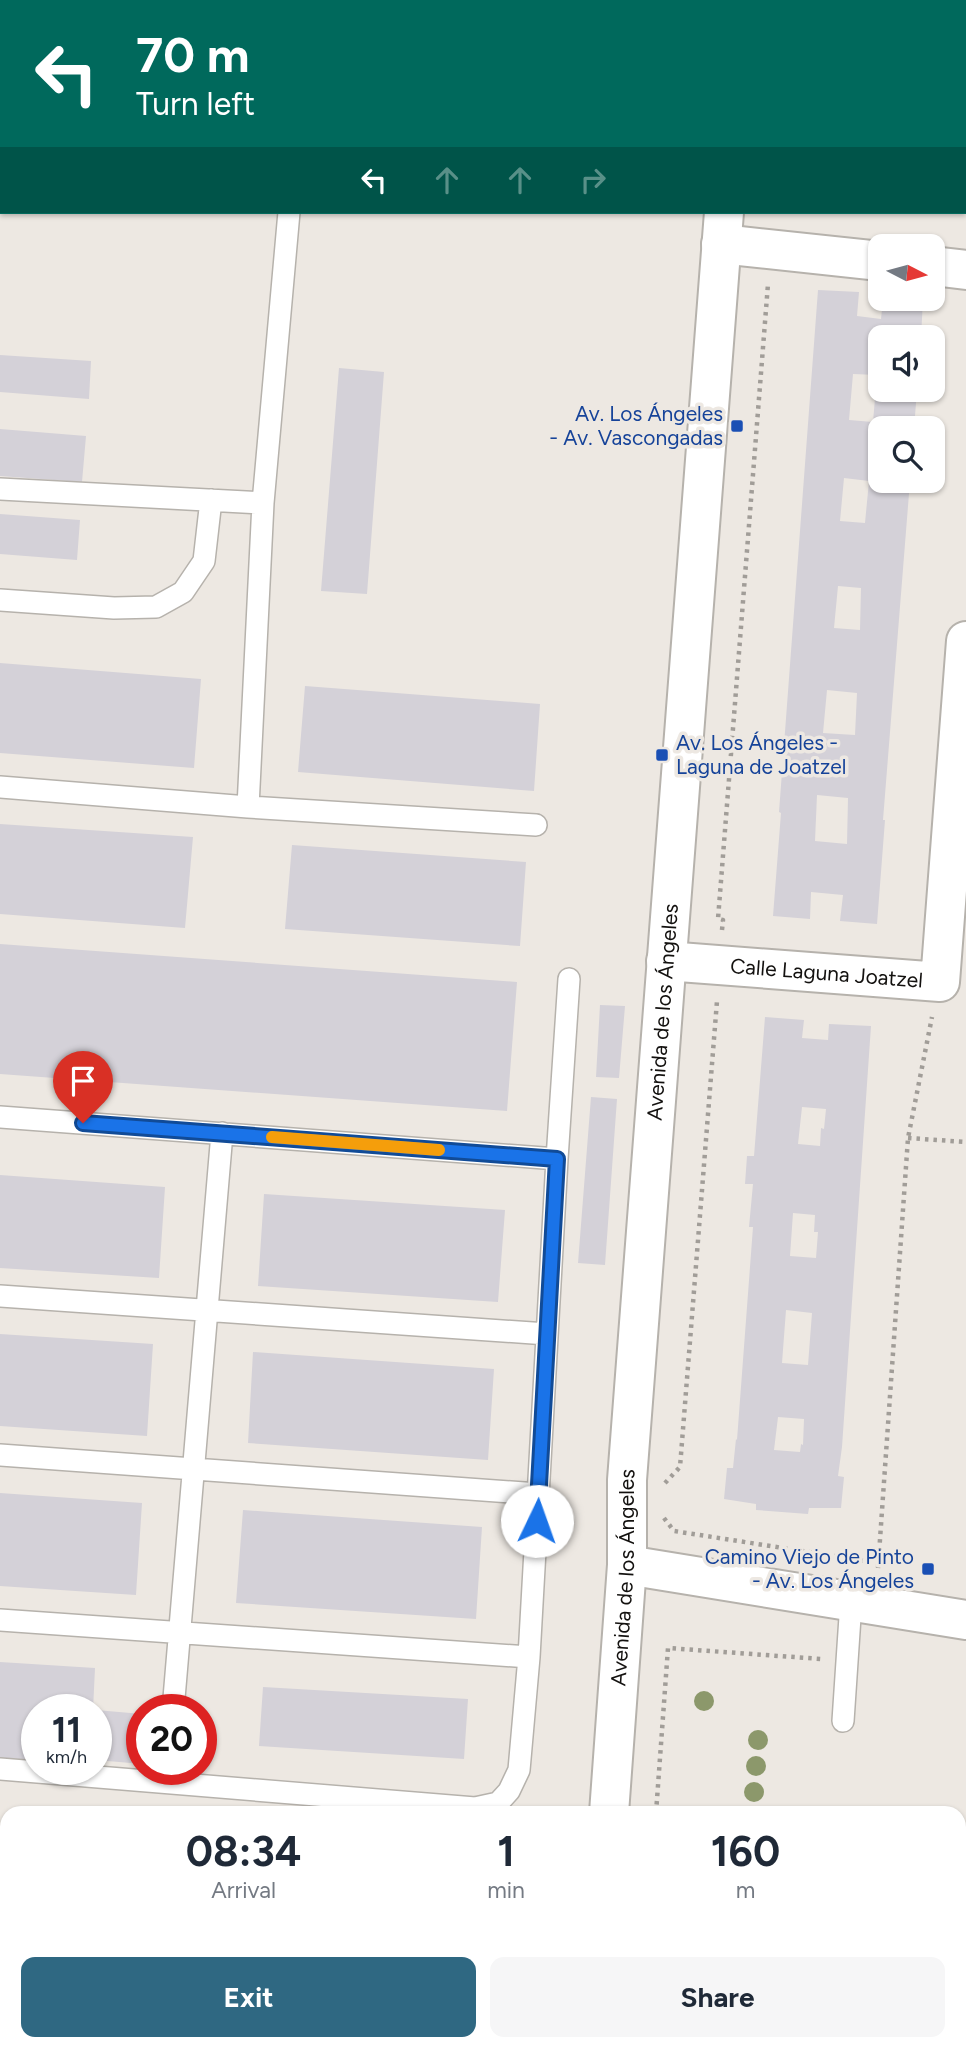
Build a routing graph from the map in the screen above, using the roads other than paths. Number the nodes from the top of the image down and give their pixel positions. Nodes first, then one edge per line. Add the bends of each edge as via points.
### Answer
1 (289, 214) edge
2 (723, 228) edge
3 (868, 260) edge
4 (945, 267) edge
5 (966, 270) edge
6 (0, 489) edge
7 (211, 500) junction
8 (263, 503) junction
9 (0, 600) edge
10 (966, 641) edge
11 (0, 787) edge
12 (248, 807) junction
13 (536, 825) dead end
14 (666, 961) junction
15 (569, 979) dead end
16 (0, 1117) edge
17 (222, 1133) junction
18 (557, 1159) junction
19 (0, 1296) edge
20 (207, 1310) junction
21 (547, 1334) junction
22 (0, 1455) edge
23 (193, 1469) junction
24 (538, 1494) junction
25 (627, 1565) junction
26 (863, 1604) junction
27 (0, 1620) edge
28 (966, 1620) edge
29 (180, 1633) junction
30 (529, 1657) junction
31 (174, 1694) edge
32 (843, 1721) dead end
33 (0, 1769) edge
34 (126, 1774) edge
35 (217, 1781) edge
36 (456, 1806) edge
37 (484, 1806) edge
38 (610, 1806) edge

1 - 8 lane
2 - 3 street via 771,250
2 - 14 street, Avenida de los Ángeles
4 - 5 street
6 - 7 lane
7 - 8 lane
7 - 9 lane via 204,561 183,592 156,607
8 - 12 lane
10 - 14 street, Calle Laguna Joatzel via 940,982
11 - 12 lane
12 - 13 lane
14 - 25 street, Avenida de los Ángeles via 627,1480
15 - 18 lane
16 - 17 lane
17 - 18 lane
17 - 20 lane
18 - 21 lane
19 - 20 lane
20 - 21 lane
20 - 23 lane
21 - 24 lane
22 - 23 lane
23 - 24 lane
23 - 29 lane
24 - 30 lane
25 - 26 street
25 - 38 street, Avenida de los Ángeles
26 - 28 street
26 - 32 lane via 846,1661
27 - 29 lane
29 - 30 lane
29 - 31 lane
30 - 37 lane via 519,1770 498,1803
33 - 34 lane
35 - 36 lane

